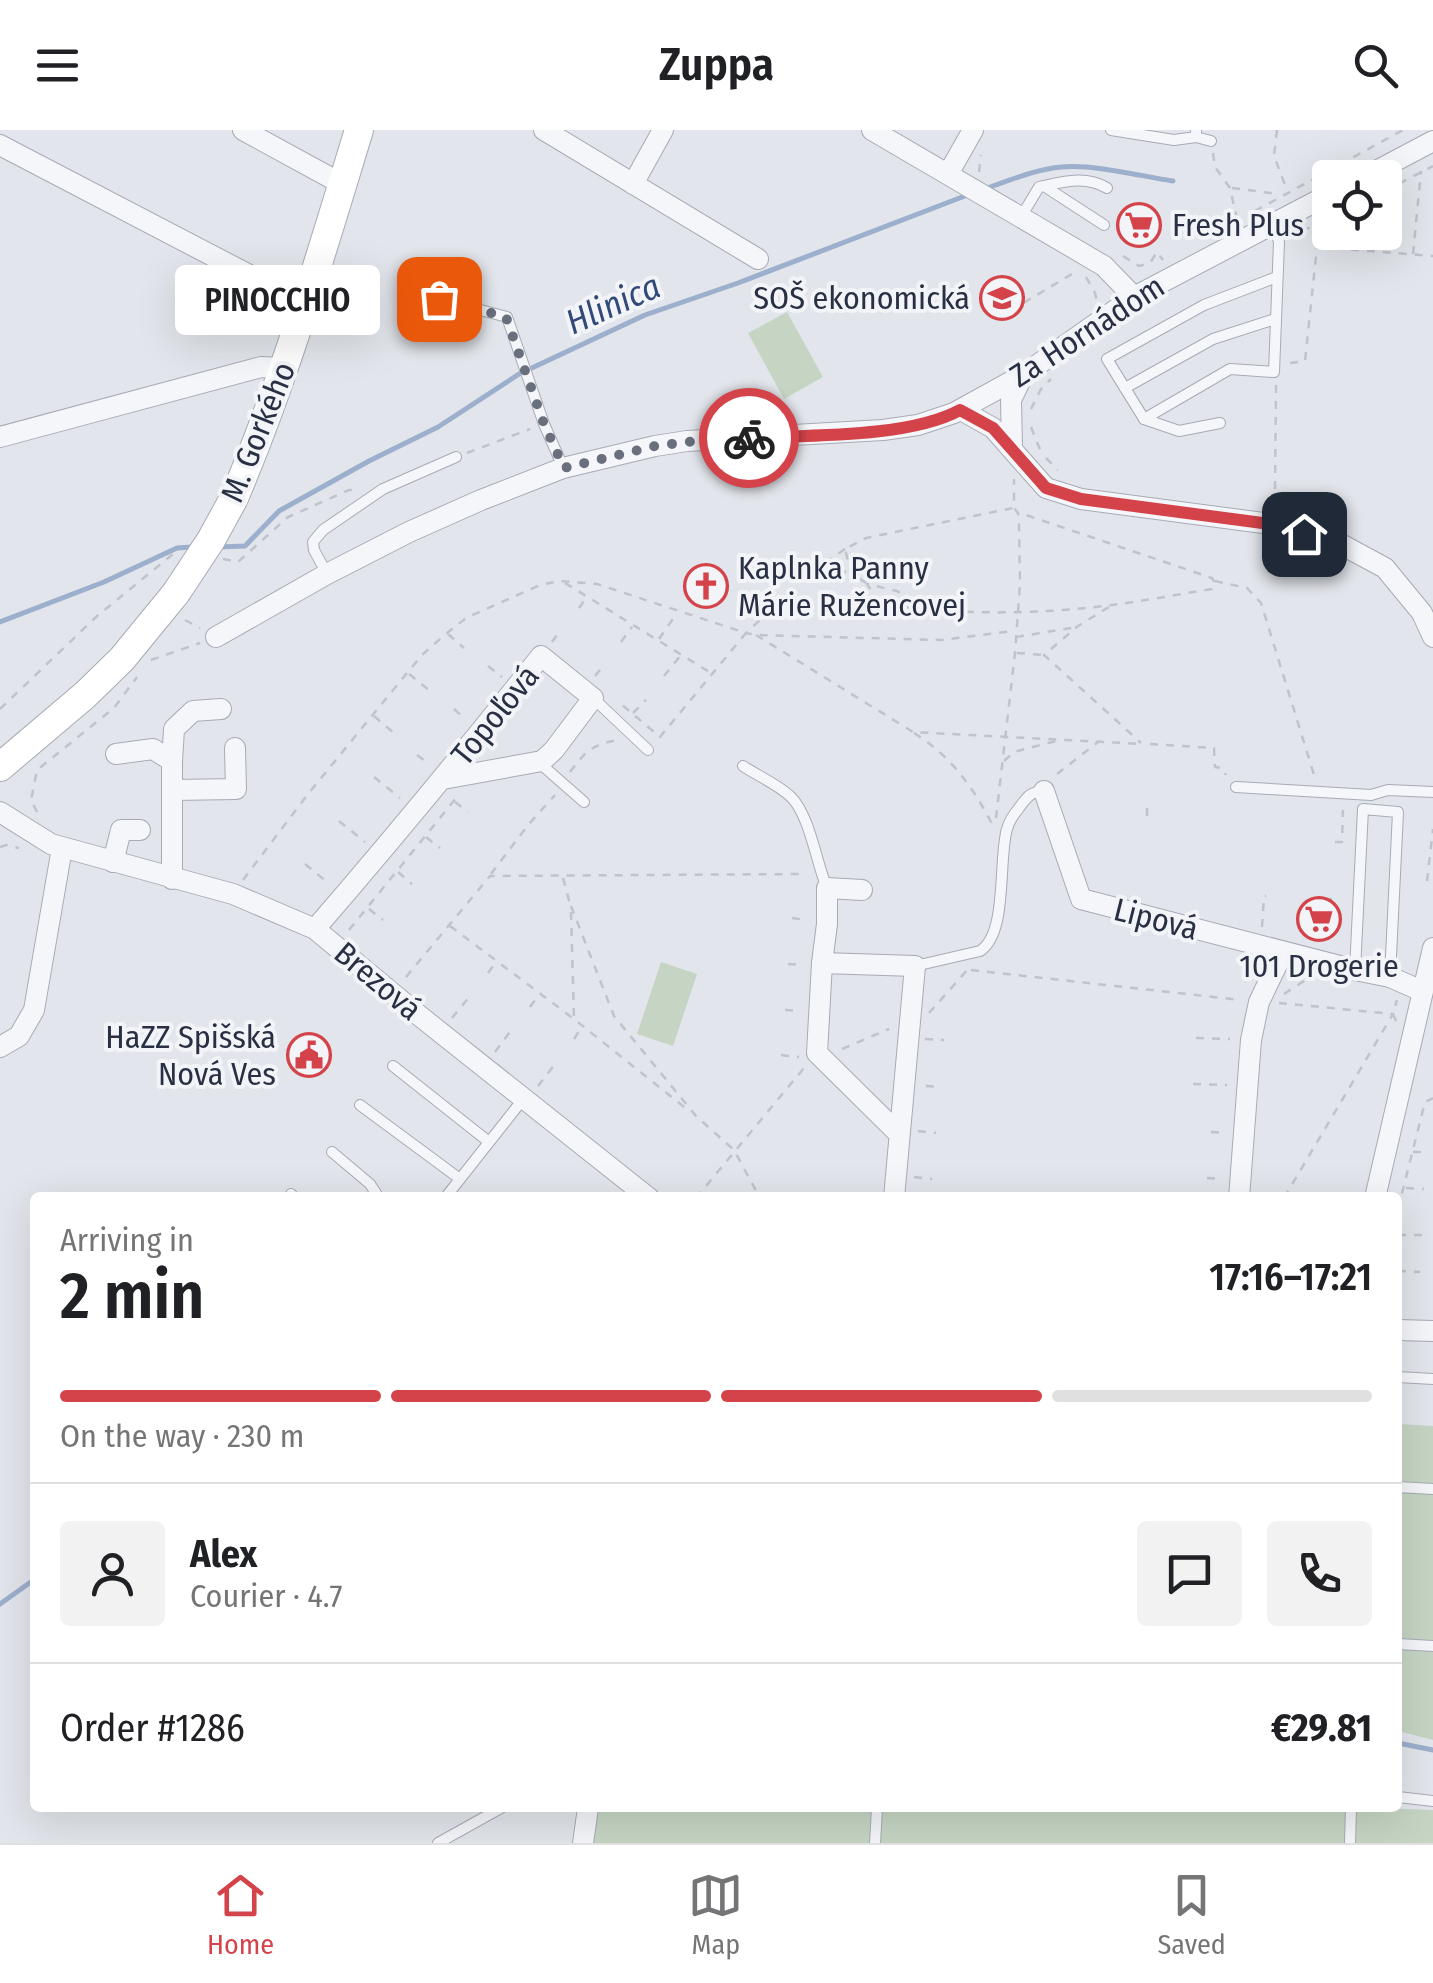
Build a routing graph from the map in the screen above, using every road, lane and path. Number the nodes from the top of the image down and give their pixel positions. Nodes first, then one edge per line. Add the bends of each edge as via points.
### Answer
1 (243, 130) edge
2 (359, 130) edge
3 (544, 130) edge
4 (663, 130) edge
5 (872, 130) edge
6 (1111, 130) edge
7 (1277, 130) edge
8 (1403, 130) edge
9 (1196, 133) edge
10 (978, 136) edge
11 (1212, 141) joint
12 (0, 145) edge
13 (1424, 146) edge
14 (1397, 160) edge
15 (1433, 166) edge
16 (1421, 172) junction
17 (964, 179) junction
18 (1402, 182) edge
19 (342, 184) junction
20 (633, 184) junction
21 (1044, 186) junction
22 (1107, 188) dead end
23 (1230, 188) junction
24 (1288, 191) junction
25 (1282, 194) junction
26 (1312, 203) edge
27 (1252, 212) dead end
28 (1020, 216) junction
29 (1238, 221) dead end
30 (1273, 223) junction
31 (1104, 225) dead end
32 (1358, 250) edge
33 (1120, 254) dead end
34 (1412, 254) junction
35 (1433, 256) edge
36 (1115, 258) dead end
37 (758, 260) dead end
38 (1277, 277) junction
39 (1088, 281) dead end
40 (278, 290) dead end
41 (405, 290) dead end
42 (1134, 297) junction
43 (1010, 311) dead end
44 (1275, 319) junction
45 (284, 368) junction
46 (1024, 375) junction
47 (1052, 378) dead end
48 (1125, 388) junction
49 (1032, 406) dead end
50 (960, 410) junction
51 (1144, 418) junction
52 (544, 424) junction
53 (1220, 424) dead end
54 (1031, 425) dead end
55 (0, 437) edge
56 (1037, 444) dead end
57 (1275, 451) dead end
58 (1017, 455) junction
59 (456, 457) joint
60 (564, 468) junction
61 (1016, 510) junction
62 (1347, 527) dead end
63 (844, 549) junction
64 (821, 566) junction
65 (851, 573) junction
66 (328, 574) junction
67 (560, 580) junction
68 (1214, 580) junction
69 (868, 584) junction
70 (587, 597) junction
71 (179, 605) junction
72 (1111, 606) junction
73 (579, 608) dead end
74 (678, 610) junction
75 (926, 611) junction
76 (1018, 611) junction
77 (634, 626) junction
78 (1078, 626) junction
79 (1017, 630) junction
80 (209, 633) junction
81 (447, 633) junction
82 (746, 633) junction
83 (756, 635) junction
84 (1016, 637) junction
85 (1433, 637) edge
86 (658, 641) junction
87 (622, 642) dead end
88 (160, 646) dead end
89 (464, 648) dead end
90 (1015, 653) junction
91 (681, 655) junction
92 (1044, 655) junction
93 (407, 673) junction
94 (712, 674) junction
95 (138, 676) dead end
96 (664, 676) dead end
97 (430, 691) dead end
98 (593, 698) junction
99 (646, 700) dead end
100 (619, 702) dead end
101 (222, 710) dead end
102 (373, 714) junction
103 (633, 714) junction
104 (912, 732) junction
105 (396, 734) dead end
106 (1005, 736) junction
107 (636, 738) junction
108 (1062, 740) junction
109 (1099, 742) junction
110 (1150, 744) dead end
111 (235, 748) dead end
112 (648, 750) dead end
113 (343, 752) junction
114 (116, 754) dead end
115 (351, 758) dead end
116 (172, 761) junction
117 (542, 761) junction
118 (1002, 762) junction
119 (744, 766) dead end
120 (0, 767) edge
121 (476, 774) junction
122 (374, 777) dead end
123 (443, 779) junction
124 (564, 782) junction
125 (1236, 787) joint
126 (172, 790) junction
127 (1039, 791) junction
128 (1433, 792) edge
129 (1320, 793) junction
130 (308, 794) junction
131 (1343, 794) junction
132 (317, 801) dead end
133 (454, 801) junction
134 (584, 802) dead end
135 (1147, 808) dead end
136 (416, 810) junction
137 (0, 812) edge
138 (468, 812) dead end
139 (38, 814) dead end
140 (1147, 816) dead end
141 (339, 821) dead end
142 (1433, 829) edge
143 (140, 830) dead end
144 (425, 836) junction
145 (275, 838) junction
146 (1335, 842) dead end
147 (282, 845) dead end
148 (62, 848) junction
149 (440, 848) dead end
150 (380, 854) junction
151 (113, 862) junction
152 (305, 864) dead end
153 (397, 872) junction
154 (490, 876) junction
155 (562, 876) junction
156 (172, 879) junction
157 (824, 881) junction
158 (1427, 881) dead end
159 (412, 884) dead end
160 (240, 885) dead end
161 (862, 890) dead end
162 (344, 895) junction
163 (1266, 896) dead end
164 (570, 906) junction
165 (1263, 906) dead end
166 (368, 908) junction
167 (383, 920) dead end
168 (449, 925) junction
169 (315, 929) junction
170 (346, 934) dead end
171 (1433, 948) edge
172 (980, 951) junction
173 (1283, 952) junction
174 (497, 960) junction
175 (822, 964) junction
176 (1330, 964) junction
177 (915, 966) junction
178 (1355, 970) junction
179 (488, 973) dead end
180 (1390, 977) junction
181 (399, 986) dead end
182 (1422, 991) junction
183 (540, 993) junction
184 (470, 996) dead end
185 (1270, 1003) dead end
186 (530, 1007) dead end
187 (574, 1019) junction
188 (911, 1019) junction
189 (448, 1024) dead end
190 (583, 1026) junction
191 (512, 1029) dead end
192 (1196, 1038) dead end
193 (574, 1039) dead end
194 (1251, 1040) junction
195 (0, 1047) edge
196 (491, 1058) dead end
197 (822, 1058) junction
198 (556, 1063) dead end
199 (393, 1066) dead end
200 (1193, 1084) dead end
201 (1248, 1086) junction
202 (529, 1094) junction
203 (1433, 1098) edge
204 (360, 1105) dead end
205 (696, 1116) junction
206 (899, 1134) junction
207 (489, 1142) junction
208 (734, 1150) junction
209 (332, 1152) dead end
210 (1412, 1152) junction
211 (1426, 1152) dead end
212 (460, 1179) junction
213 (1403, 1188) junction
214 (1424, 1189) dead end
215 (375, 1192) edge
216 (450, 1192) edge
217 (638, 1192) edge
218 (701, 1192) edge
219 (757, 1192) edge
220 (894, 1192) edge
221 (1239, 1192) edge
222 (1376, 1192) edge
223 (1402, 1192) edge
224 (1402, 1234) edge
225 (1422, 1236) dead end
226 (1402, 1271) edge
227 (1420, 1272) dead end
228 (1402, 1330) edge
229 (1433, 1332) edge
230 (1402, 1377) edge
231 (1433, 1379) edge
232 (1402, 1488) edge
233 (1433, 1489) edge
234 (1402, 1644) edge
235 (1433, 1646) edge
236 (1402, 1797) edge
237 (1433, 1801) edge
238 (494, 1812) edge
239 (587, 1812) edge
240 (877, 1812) edge
241 (1352, 1812) edge
242 (438, 1843) edge
243 (583, 1843) edge
244 (875, 1843) edge
245 (1350, 1843) edge

1 - 19 street
2 - 19 main road, M. Gorkého
3 - 20 street
4 - 20 street
5 - 17 street
6 - 9 lane via 1174,140
7 - 24 path via 1274,156
8 - 24 path
9 - 11 lane
10 - 17 street
10 - 17 path
11 - 23 path via 1216,167
12 - 40 street
13 - 14 street
13 - 16 path
15 - 16 path
16 - 18 path
16 - 34 path
17 - 28 street
19 - 45 main road, M. Gorkého
20 - 37 street
21 - 22 lane via 1080,179
21 - 28 lane
21 - 31 lane
23 - 25 path
23 - 29 path
24 - 25 path
25 - 27 path
26 - 30 street, Za Hornádom
28 - 42 street via 1104,266
30 - 38 lane
30 - 42 street, Za Hornádom
32 - 34 path
33 - 36 path via 1139,266 1157,252 1164,261 1138,271
34 - 35 path
38 - 44 lane
38 - 48 lane via 1204,304 1107,359
39 - 43 path via 1081,269
41 - 52 lane via 506,317
42 - 46 street, Za Hornádom
44 - 48 lane via 1213,339
44 - 51 lane via 1274,372 1230,369
45 - 55 street via 261,367
45 - 71 main road, M. Gorkého, bridge via 234,498
46 - 50 street, Za Hornádom
46 - 58 street via 1012,400
47 - 49 path
48 - 51 lane
50 - 58 street via 993,428
50 - 60 street, Za Hornádom via 918,425 687,442
51 - 53 lane via 1179,431
52 - 59 path
52 - 60 lane
54 - 56 path
57 - 62 path via 1275,490
58 - 61 path
58 - 85 street via 1046,488 1081,499 1270,524 1337,542 1385,568
59 - 66 lane via 383,490 323,530 314,550
60 - 66 street, Za Hornádom via 409,532
61 - 63 path via 866,538
61 - 68 path
61 - 76 path
63 - 64 path
63 - 65 path
64 - 65 path
64 - 82 path
65 - 69 path
66 - 80 street, Za Hornádom
67 - 70 path
67 - 74 path via 597,584
67 - 81 path via 507,598
68 - 72 path via 1212,589
68 - 129 path via 1247,588 1261,604
69 - 75 path via 897,591
69 - 75 path via 880,604
70 - 73 path
70 - 77 path
71 - 80 path
71 - 120 main road, M. Gorkého
72 - 76 path
72 - 78 path
74 - 82 path
74 - 86 path
75 - 76 path
76 - 79 path
77 - 86 path
77 - 87 path
78 - 84 path
78 - 92 path
79 - 83 path via 941,640
79 - 84 path
80 - 88 path via 150,660
81 - 89 path
81 - 93 path
82 - 83 path
82 - 94 path
83 - 104 path
84 - 90 path
86 - 91 path
90 - 92 path
90 - 106 path
91 - 94 path
91 - 96 path
92 - 109 path via 1142,744
93 - 97 path
93 - 102 path
94 - 103 path via 660,737
95 - 139 path via 114,708 36,770 31,800
98 - 107 lane
98 - 117 street, Topoľová
98 - 123 street, Topoľová via 541,656
99 - 103 path
100 - 103 path
101 - 116 street via 193,711 174,729
102 - 105 path
102 - 113 path
104 - 106 path
104 - 118 path via 960,772 994,828
106 - 108 path
106 - 118 path
107 - 112 lane
107 - 124 path via 587,750
108 - 109 path
108 - 118 path via 1014,752
109 - 127 path
110 - 125 path via 1214,748 1215,767
111 - 126 street via 236,789
113 - 115 path
113 - 130 path
114 - 116 street via 153,749
116 - 126 street
117 - 121 street, Topoľová
117 - 124 lane
119 - 157 lane via 792,798
121 - 123 street, Topoľová
121 - 133 path
122 - 136 path
123 - 136 street, Topoľová
124 - 134 lane
124 - 154 path
125 - 129 lane
126 - 156 street
127 - 172 lane via 1006,830 996,923
127 - 173 street, Lipová via 1081,900
128 - 131 lane
129 - 131 lane
130 - 132 path
130 - 145 path
131 - 146 path via 1342,842
133 - 138 path
133 - 144 path
135 - 140 path
136 - 150 street, Topoľová
137 - 148 street, Brezová
141 - 150 path
142 - 158 path
143 - 151 street via 120,830
144 - 149 path
144 - 153 path
145 - 147 path
145 - 160 path
148 - 151 street, Brezová
148 - 195 street via 34,1010 19,1036
150 - 162 street, Topoľová
151 - 156 street, Brezová
152 - 162 path
153 - 159 path
153 - 166 path
154 - 155 path
154 - 168 path
155 - 157 path
155 - 164 path
156 - 169 street, Brezová via 233,894
157 - 161 street
157 - 175 street
162 - 169 street, Topoľová
163 - 165 path
164 - 187 path
164 - 205 path via 614,1016
166 - 167 path
166 - 170 path
168 - 174 path
168 - 181 path
169 - 202 street, Brezová via 420,1017
171 - 182 street
172 - 177 lane
172 - 188 path via 932,1012
173 - 176 street, Lipová
173 - 194 street via 1258,1002
174 - 179 path
174 - 183 path
175 - 177 street
175 - 197 street
176 - 178 street, Lipová
176 - 185 path
177 - 188 street
178 - 180 street, Lipová
178 - 180 lane via 1363,809 1398,812
180 - 182 street, Lipová
182 - 222 street
183 - 186 path
183 - 187 path
184 - 189 path
187 - 190 path
188 - 197 path
188 - 206 street
190 - 193 path
190 - 205 path
191 - 196 path
192 - 194 path
194 - 201 street
197 - 206 street
197 - 208 path via 808,1062
198 - 202 path
199 - 207 lane
200 - 201 path
201 - 221 street
202 - 207 lane
202 - 217 street, Brezová
203 - 210 path via 1425,1102
204 - 212 lane
205 - 208 path
206 - 220 street
207 - 212 lane
208 - 218 path
208 - 219 path
209 - 215 lane
210 - 211 path
210 - 213 path
212 - 216 lane
213 - 214 path
213 - 223 path
224 - 225 path
226 - 227 path
228 - 229 street
230 - 231 lane
232 - 233 lane
234 - 235 lane
236 - 237 lane
238 - 242 lane
239 - 243 street
240 - 244 lane
241 - 245 lane

